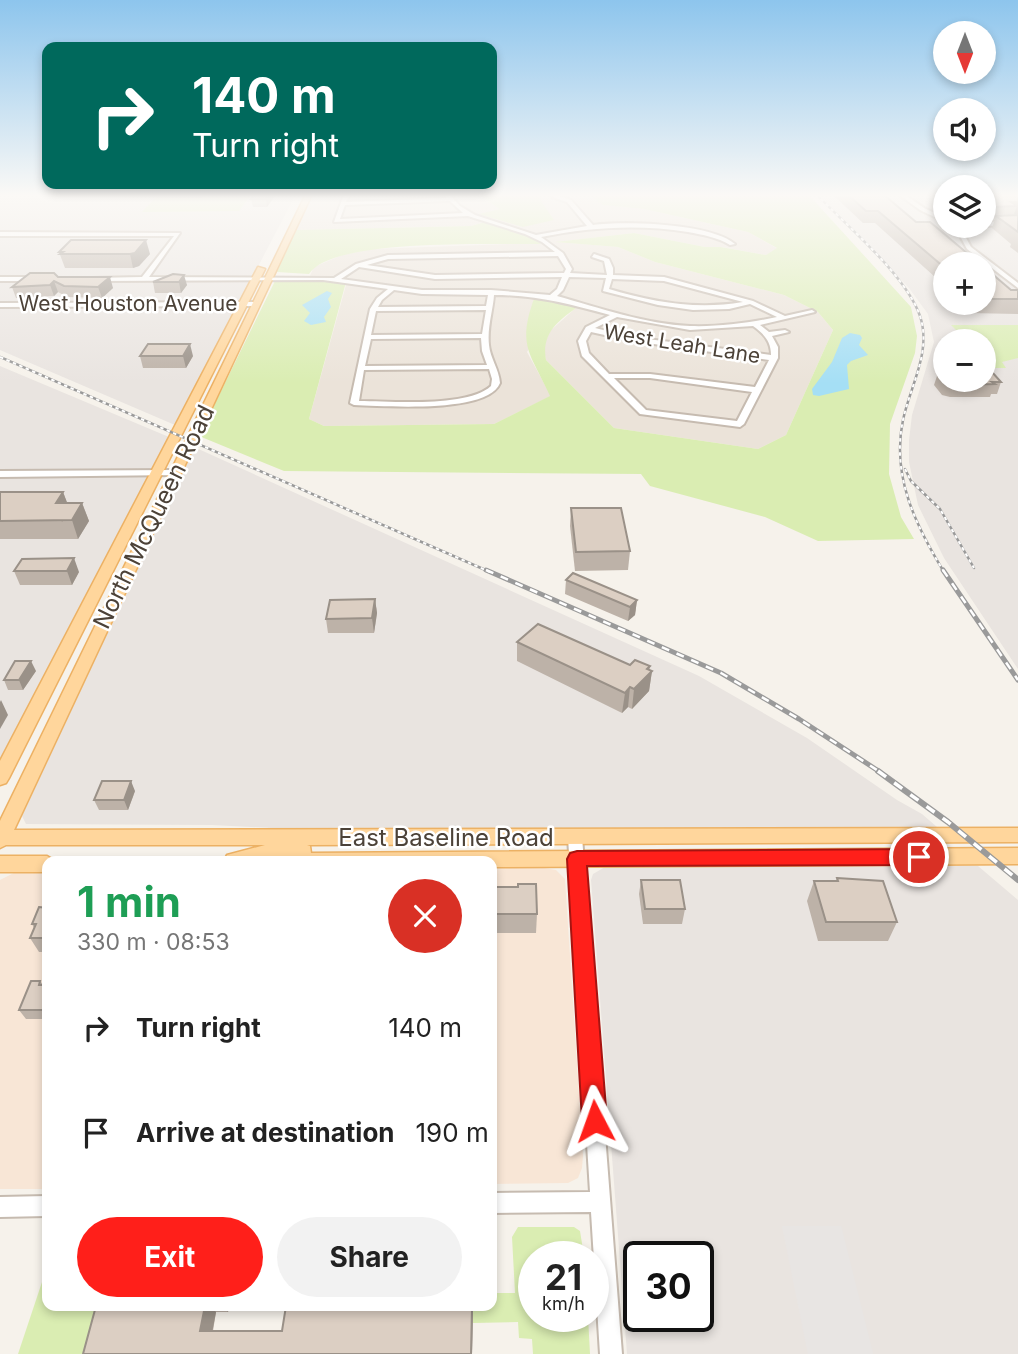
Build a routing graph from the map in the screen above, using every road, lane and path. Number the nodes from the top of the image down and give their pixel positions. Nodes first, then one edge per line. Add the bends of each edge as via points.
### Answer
1 (160, 257) edge
2 (267, 257) dead end
3 (274, 257) edge
4 (394, 257) edge
5 (563, 257) edge
6 (598, 257) edge
7 (983, 257) edge
8 (358, 265) junction
9 (568, 275) junction
10 (610, 276) junction
11 (263, 277) junction
12 (0, 279) edge
13 (43, 279) edge
14 (90, 279) edge
15 (144, 279) junction
16 (336, 279) junction
17 (1018, 286) edge
18 (393, 288) junction
19 (491, 292) junction
20 (552, 297) junction
21 (751, 302) junction
22 (243, 304) junction
23 (256, 304) junction
24 (0, 305) edge
25 (491, 308) junction
26 (373, 309) junction
27 (812, 312) dead end
28 (615, 315) junction
29 (784, 318) junction
30 (754, 324) junction
31 (589, 329) junction
32 (785, 332) dead end
33 (767, 334) junction
34 (485, 336) junction
35 (367, 337) junction
36 (774, 358) junction
37 (491, 367) junction
38 (361, 368) junction
39 (224, 370) junction
40 (209, 371) junction
41 (605, 376) junction
42 (756, 390) junction
43 (157, 472) junction
44 (175, 472) junction
45 (0, 474) edge
46 (70, 641) junction
47 (94, 641) junction
48 (0, 778) edge
49 (923, 835) junction
50 (1018, 835) edge
51 (575, 837) junction
52 (839, 837) junction
53 (371, 838) junction
54 (491, 838) junction
55 (0, 839) edge
56 (252, 856) edge
57 (390, 856) edge
58 (1018, 856) edge
59 (768, 858) junction
60 (852, 858) junction
61 (497, 859) edge
62 (577, 859) junction
63 (0, 864) edge
64 (42, 864) edge
65 (600, 1202) junction
66 (497, 1203) edge
67 (0, 1206) edge
68 (42, 1206) edge
69 (611, 1354) edge

1 - 15 street
2 - 11 main road, North McQueen Road
3 - 11 main road, North McQueen Road
4 - 8 street
5 - 9 street
6 - 10 street via 607,260
7 - 17 street
8 - 9 street via 435,277
8 - 16 street
9 - 10 street
9 - 20 street
10 - 21 street via 664,279
10 - 21 street via 605,290 676,308 726,308
11 - 15 street
11 - 16 street
11 - 22 main road, North McQueen Road
11 - 23 main road, North McQueen Road
12 - 13 street
14 - 15 street
16 - 18 street
18 - 19 street
18 - 26 street
19 - 20 street
19 - 25 street
20 - 28 street
21 - 29 street
22 - 23 street, West Houston Avenue
22 - 24 street, West Houston Avenue
22 - 40 main road, North McQueen Road
23 - 39 main road, North McQueen Road
25 - 26 street
25 - 34 street
26 - 35 street
27 - 29 street
28 - 30 street via 690,327
28 - 31 street
29 - 30 street
30 - 33 street
31 - 36 street, West Leah Lane
31 - 41 street via 582,341 585,354
32 - 33 street
33 - 36 street via 776,347
34 - 35 street
34 - 37 street
35 - 38 street
36 - 42 street
37 - 38 street
37 - 38 street via 495,389 473,400 354,403
39 - 40 main road
39 - 44 main road, North McQueen Road
40 - 43 main road, North McQueen Road
41 - 42 street via 650,376
41 - 42 street via 643,412 740,424
43 - 44 street
43 - 45 street
43 - 46 main road, North McQueen Road
44 - 47 main road, North McQueen Road
46 - 47 main road
46 - 48 main road, North McQueen Road
47 - 55 main road, North McQueen Road
49 - 50 main road, East Baseline Road
49 - 52 main road, East Baseline Road
49 - 60 main road via 917,844
51 - 52 main road, East Baseline Road
51 - 54 main road, East Baseline Road
51 - 62 street
52 - 59 main road via 782,847
53 - 54 main road, East Baseline Road
53 - 55 main road, East Baseline Road
53 - 56 main road via 360,849
54 - 57 main road via 454,846 403,848
58 - 60 main road, East Baseline Road
59 - 60 main road, East Baseline Road
59 - 62 main road, East Baseline Road
61 - 62 main road, East Baseline Road
62 - 65 street
63 - 64 main road
65 - 66 street
65 - 69 street
67 - 68 street

